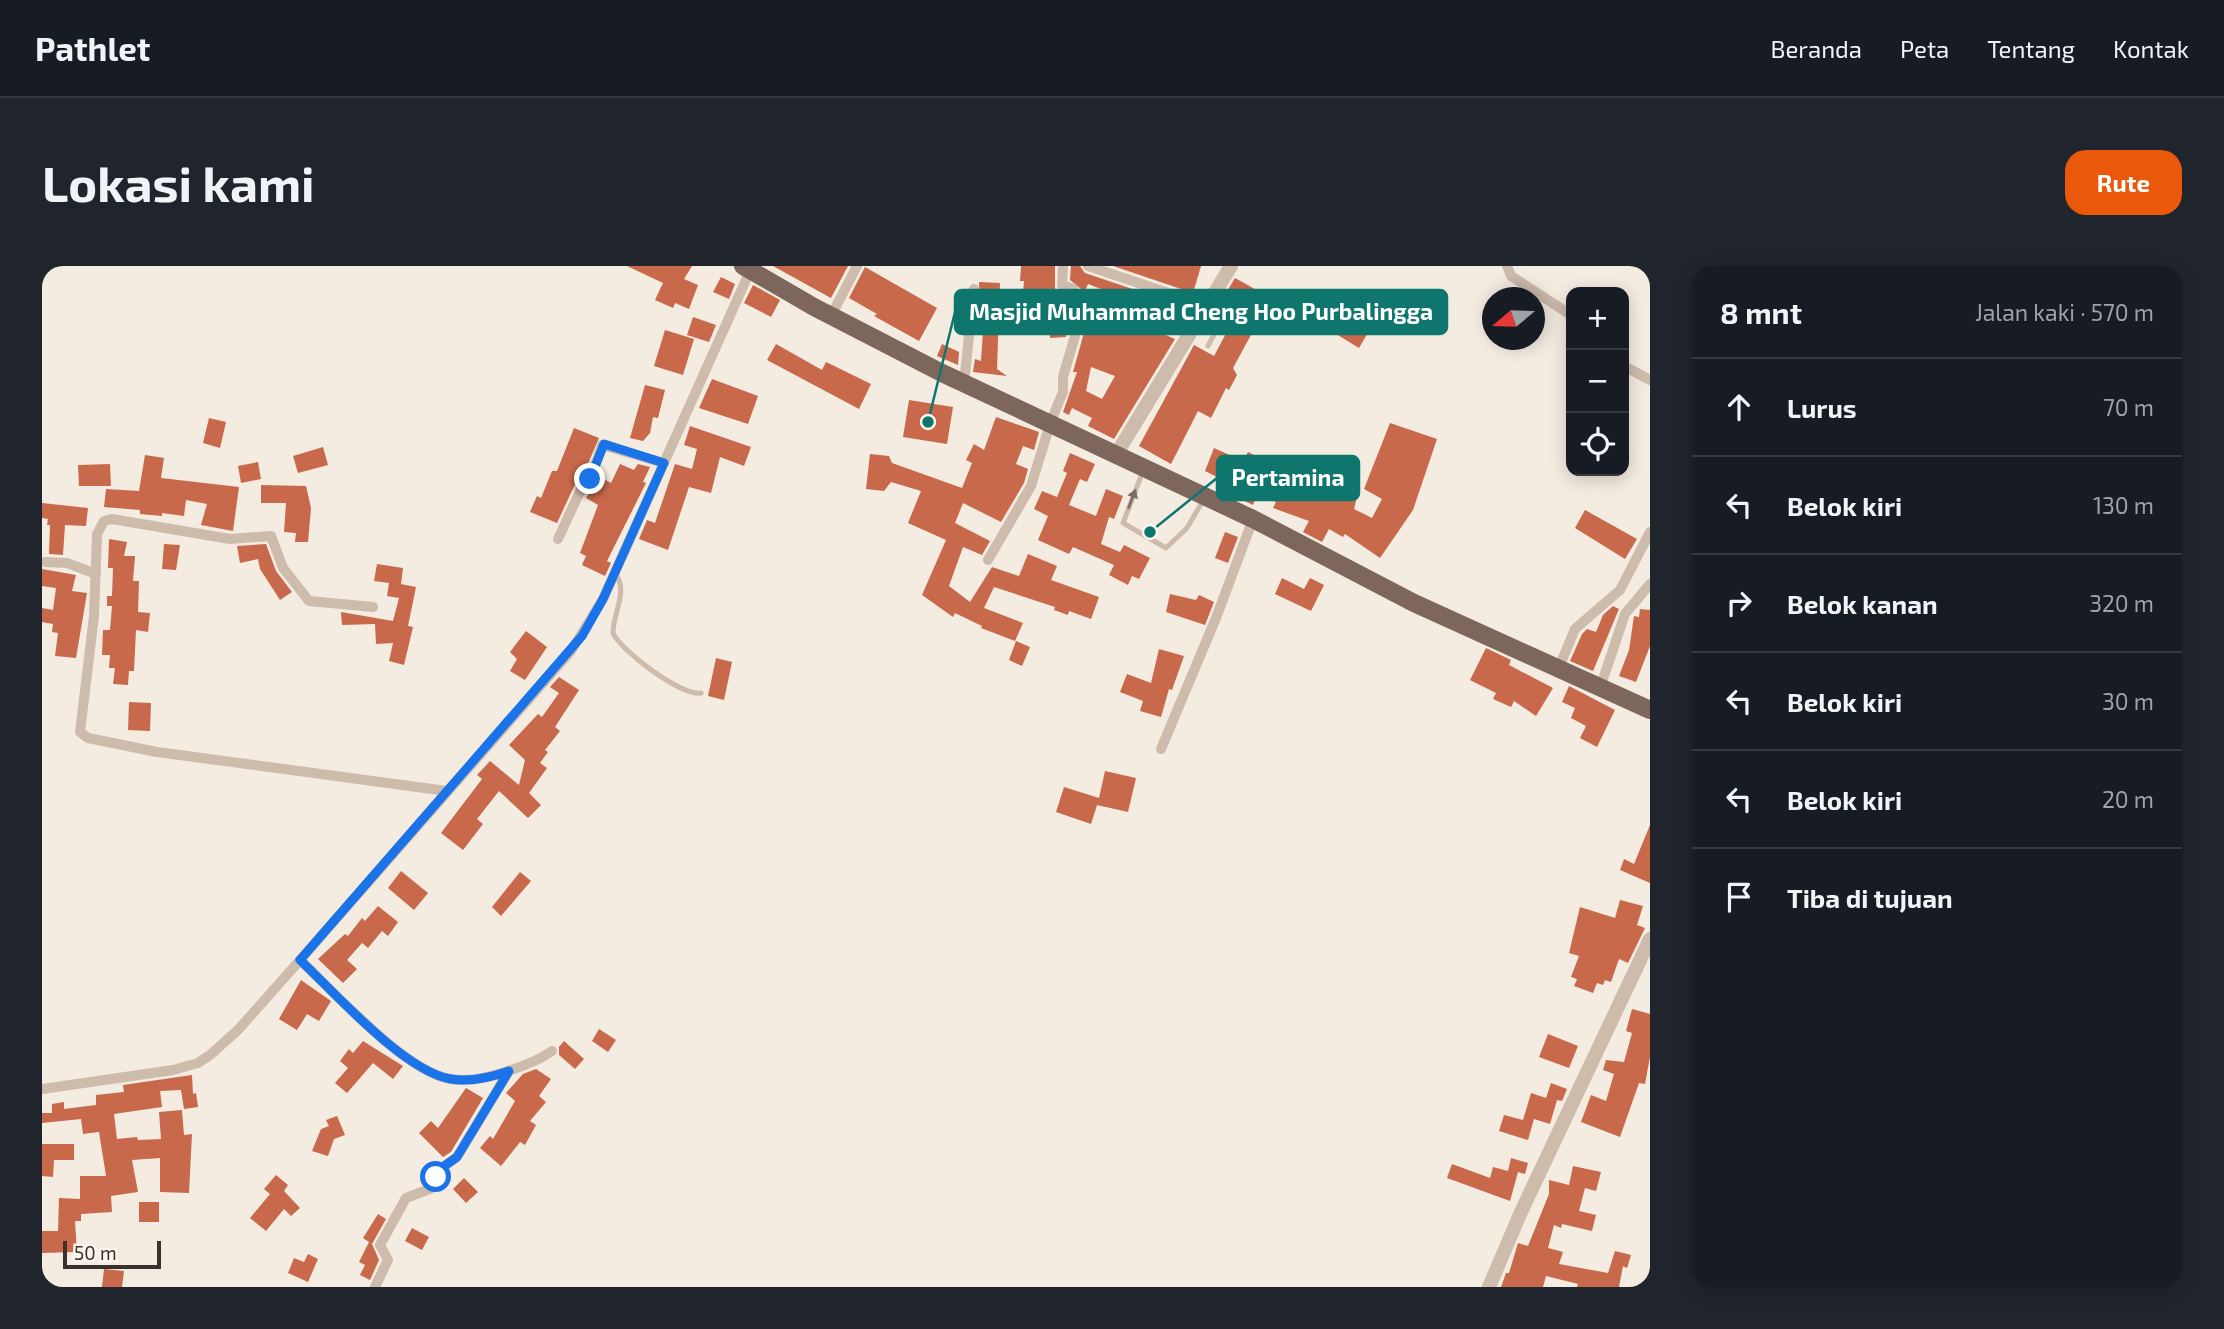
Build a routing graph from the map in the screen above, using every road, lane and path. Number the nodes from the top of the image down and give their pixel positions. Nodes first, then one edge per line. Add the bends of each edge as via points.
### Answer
1 (857, 266) edge
2 (1063, 266) edge
3 (1088, 266) edge
4 (1231, 266) edge
5 (1507, 266) edge
6 (1102, 268) edge
7 (752, 269) edge
8 (974, 289) dead end
9 (1210, 302) junction
10 (1566, 312) edge
11 (831, 316) junction
12 (1209, 346) dead end
13 (1629, 369) edge
14 (1650, 380) edge
15 (964, 383) junction
16 (1051, 421) junction
17 (1117, 453) junction
18 (664, 463) junction
19 (1145, 467) junction
20 (1205, 496) junction
21 (1253, 519) junction
22 (1650, 532) edge
23 (558, 539) dead end
24 (988, 560) dead end
25 (45, 562) dead end
26 (96, 573) junction
27 (615, 573) junction
28 (1650, 584) edge
29 (373, 607) dead end
30 (1558, 670) junction
31 (1600, 688) junction
32 (701, 693) dead end
33 (1650, 710) edge
34 (1161, 749) dead end
35 (447, 791) junction
36 (1650, 939) edge
37 (300, 960) junction
38 (552, 1051) dead end
39 (509, 1071) junction
40 (42, 1089) edge
41 (375, 1287) edge
42 (1489, 1287) edge

1 - 11 street
2 - 16 street via 1062,285 1073,289 1075,336 1063,392
3 - 6 street
4 - 9 street
5 - 10 street via 1511,276
6 - 9 street
7 - 11 main road
7 - 18 street
8 - 15 street
9 - 12 lane via 1224,305 1226,312
9 - 17 street
11 - 15 main road
13 - 14 street
15 - 16 main road
16 - 17 main road
16 - 24 street via 1031,486
17 - 19 main road
18 - 23 street via 602,445 590,479
18 - 27 street
19 - 20 main road
20 -> 19 lane via 1187,528 1166,548 1123,523
20 - 21 main road
21 - 30 main road via 1413,603
21 - 34 street
22 - 30 street via 1619,590 1575,629
25 - 26 street via 67,563
26 - 29 street via 99,528 110,519 230,539 271,536 283,568 309,601
26 - 35 street via 79,730 85,736 157,752
27 - 32 lane via 622,591 613,633 621,647 687,692
27 - 35 street via 582,636
28 - 31 street via 1625,614
30 - 31 main road
31 - 33 main road
35 - 37 street
36 - 42 street
37 - 39 street via 425,1070 465,1080
37 - 40 street via 237,1030 198,1063
38 - 39 street
39 - 41 street via 457,1157 439,1170 432,1188 404,1201 380,1245 388,1260

